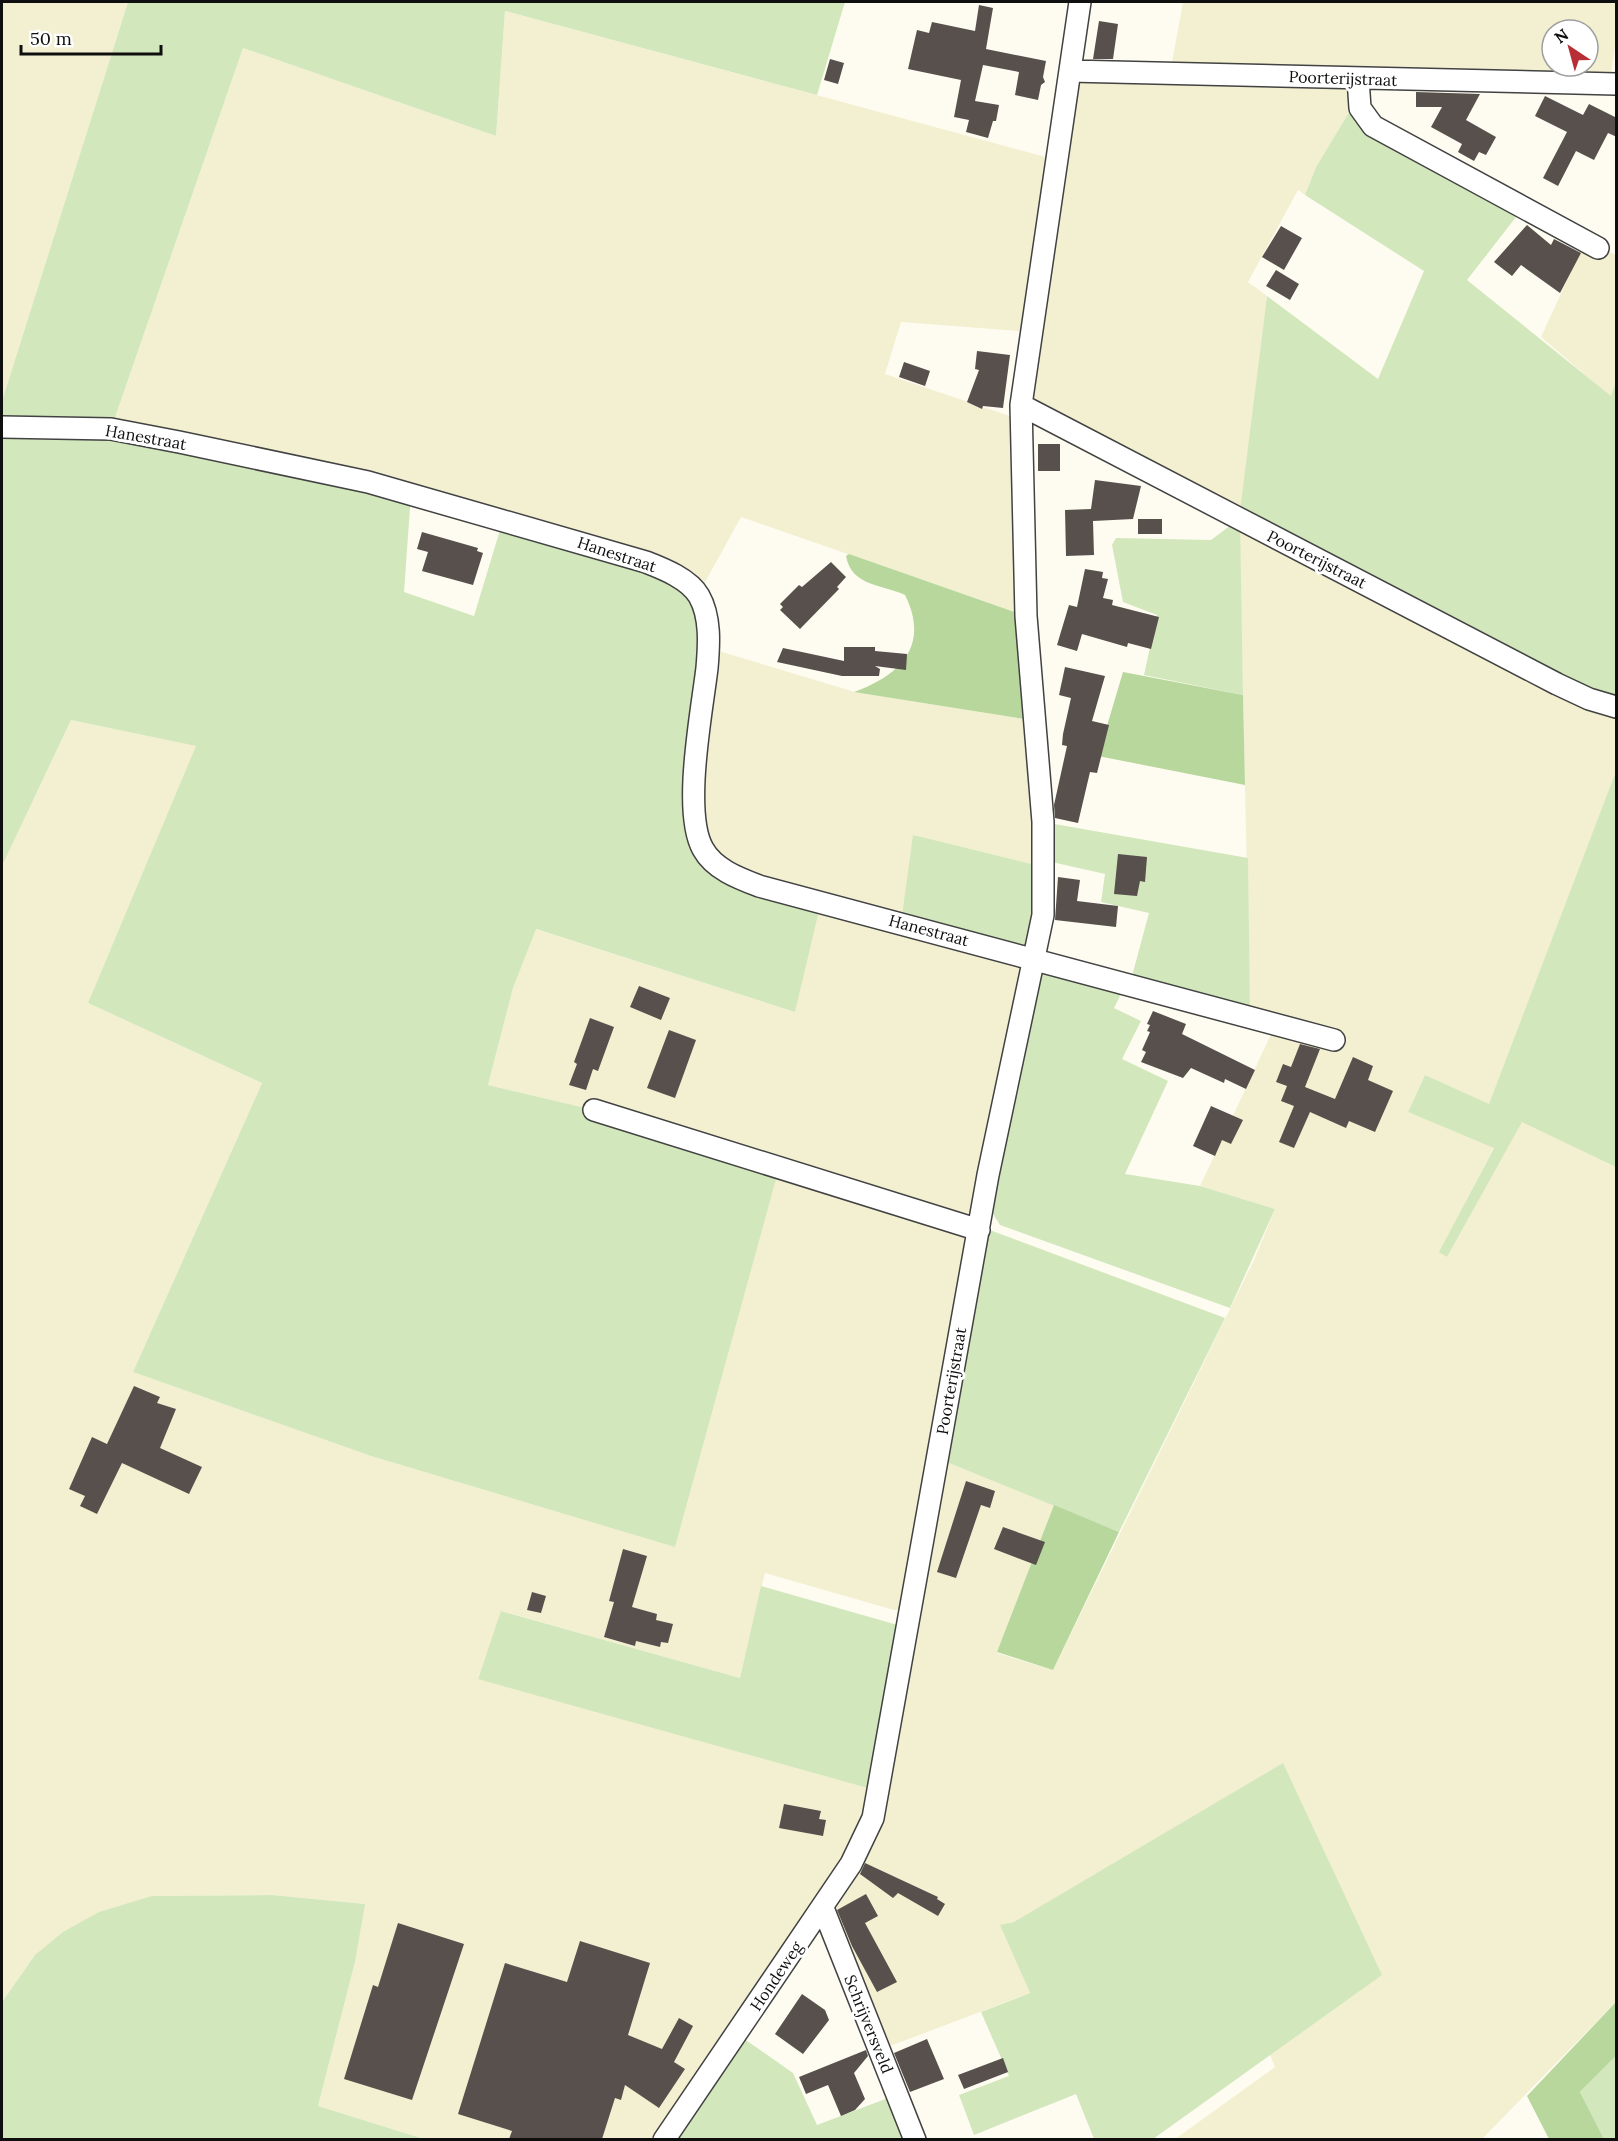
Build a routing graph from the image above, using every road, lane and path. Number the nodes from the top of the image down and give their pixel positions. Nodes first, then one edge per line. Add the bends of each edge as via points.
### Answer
1 (1080, 2) edge
2 (1070, 71) junction
3 (1358, 79) junction
4 (1617, 84) edge
5 (1598, 248) dead end
6 (1021, 405) junction
7 (2, 427) edge
8 (1617, 707) edge
9 (1035, 958) junction
10 (1334, 1040) dead end
11 (594, 1110) dead end
12 (979, 1230) junction
13 (875, 1805) joint
14 (823, 1908) junction
15 (664, 2139) edge
16 (915, 2139) edge

1 - 2 street, Poorterijstraat
2 - 3 street, Poorterijstraat
2 - 6 street, Poorterijstraat
3 - 4 street, Poorterijstraat
3 - 5 street via 1360,108 1373,126
6 - 8 street, Poorterijstraat via 1557,684
6 - 9 street, Poorterijstraat via 1026,616 1043,822 1043,915
7 - 9 street, Hanestraat via 111,429 368,482 666,570 698,595 705,612 709,648 693,800 703,849 719,867 736,878 759,885
9 - 10 street
9 - 12 street, Poorterijstraat
11 - 12 street
12 - 13 street, Poorterijstraat
13 - 14 street, Hondeweg via 873,1818 851,1864
14 - 15 street, Hondeweg
14 - 16 street, Schrijversveld

